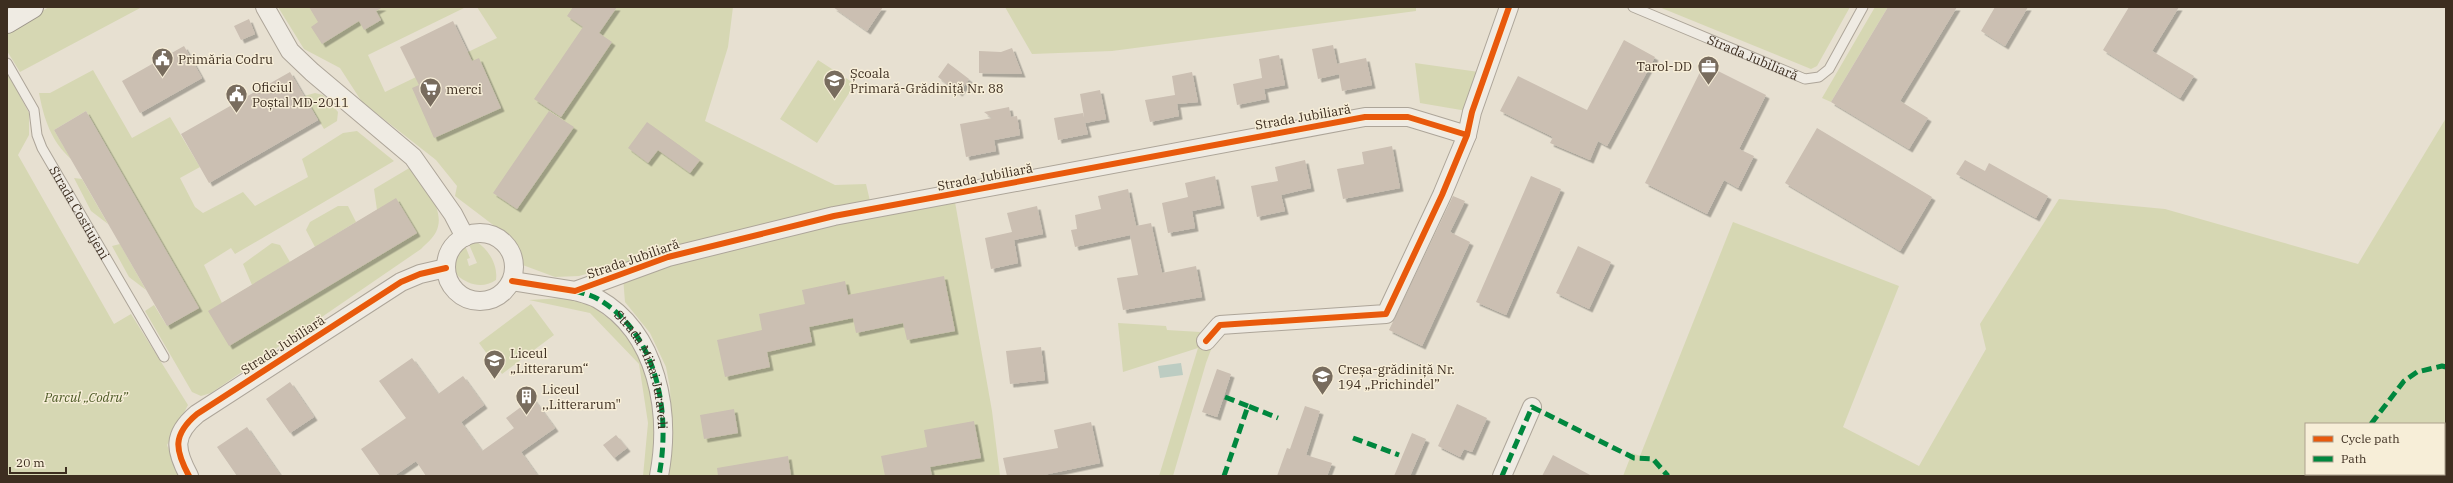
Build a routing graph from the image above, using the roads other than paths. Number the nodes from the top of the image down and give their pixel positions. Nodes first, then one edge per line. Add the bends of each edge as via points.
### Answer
1 (32, 7) edge
2 (265, 7) edge
3 (1509, 7) edge
4 (1633, 7) edge
5 (1864, 7) edge
6 (7, 22) edge
7 (7, 63) edge
8 (1467, 134) junction
9 (465, 237) junction
10 (446, 268) junction
11 (512, 281) junction
12 (574, 291) junction
13 (1206, 340) dead end
14 (164, 357) dead end
15 (1532, 406) dead end
16 (190, 476) edge
17 (659, 476) edge
18 (1502, 476) edge

1 - 6 street
2 - 9 street via 290,50 312,72 413,157 453,214
3 - 8 street
4 - 5 lane, Strada Jubiliară via 1805,79 1819,77 1829,69
7 - 14 lane, Strada Costiujeni via 34,110 37,135 42,148
8 - 12 street, Strada Jubiliară via 1408,117 1365,117 1347,120 834,216 668,257
8 - 13 street via 1442,195 1386,314 1220,326
9 - 10 street via 451,249
9 - 11 street via 486,234 505,243 514,261
10 - 11 street via 454,289 474,301 486,301 496,297
10 - 16 street, Strada Jubiliară via 401,282 197,414 185,424 179,435 178,450
11 - 12 street, Strada Jubiliară
12 - 17 street, Strada Mihai Juraveli via 597,298 617,314 633,330 653,367 659,388 663,426
15 - 18 street

